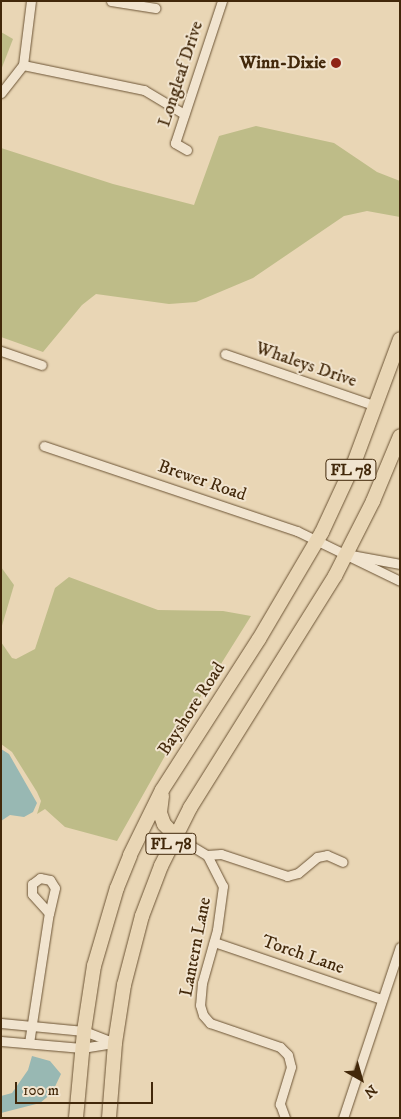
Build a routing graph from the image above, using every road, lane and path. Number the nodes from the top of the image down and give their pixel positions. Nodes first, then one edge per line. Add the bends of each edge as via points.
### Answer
1 (31, 1) edge
2 (111, 1) edge
3 (222, 1) edge
4 (155, 8) dead end
5 (22, 65) junction
6 (1, 93) edge
7 (184, 114) junction
8 (187, 150) dead end
9 (400, 339) edge
10 (1, 351) edge
11 (226, 354) dead end
12 (42, 365) dead end
13 (376, 406) junction
14 (400, 436) edge
15 (44, 446) dead end
16 (317, 540) junction
17 (346, 554) junction
18 (400, 564) edge
19 (400, 581) edge
20 (162, 790) junction
21 (175, 836) junction
22 (206, 855) junction
23 (343, 862) dead end
24 (49, 913) dead end
25 (214, 942) junction
26 (400, 947) edge
27 (381, 999) junction
28 (1, 1023) edge
29 (32, 1026) junction
30 (84, 1031) junction
31 (1, 1041) edge
32 (29, 1043) junction
33 (115, 1043) junction
34 (82, 1048) junction
35 (76, 1118) edge
36 (109, 1118) edge
37 (285, 1118) edge
38 (343, 1118) edge

1 - 5 street
2 - 4 street
3 - 7 street, Longleaf Drive
5 - 6 street
5 - 7 street via 144,90
7 - 8 street, Longleaf Drive via 175,143
9 - 13 main road, Bayshore Road / FL 78
10 - 12 street
11 - 13 street, Whaleys Drive
13 - 16 main road, Bayshore Road / FL 78
14 - 17 main road, FL 78
15 - 16 street, Brewer Road
16 - 17 street, Brewer Road
16 - 20 main road, Bayshore Road / FL 78 via 260,639
17 - 18 street
17 - 19 street
17 - 21 main road, FL 78 via 302,633 210,774
20 - 21 main road via 160,813 164,824
20 - 30 main road, Bayshore Road / FL 78 via 117,888 94,966
21 - 22 street, Lantern Lane
21 - 33 main road, FL 78 via 133,945
22 - 23 street via 221,854 287,876 298,873 317,857 327,855
22 - 25 street, Lantern Lane via 223,886
24 - 29 street
25 - 27 street, Torch Lane
25 - 37 street, Lantern Lane via 202,983 200,1006 203,1015 210,1023 280,1047 288,1055 291,1066 280,1104
26 - 27 street
27 - 38 street
28 - 29 street
29 - 30 street
29 - 32 street
30 - 33 street
30 - 34 main road, Bayshore Road / FL 78
31 - 32 street
32 - 34 street
33 - 34 street
33 - 36 main road, FL 78
34 - 35 main road, Bayshore Road / FL 78

